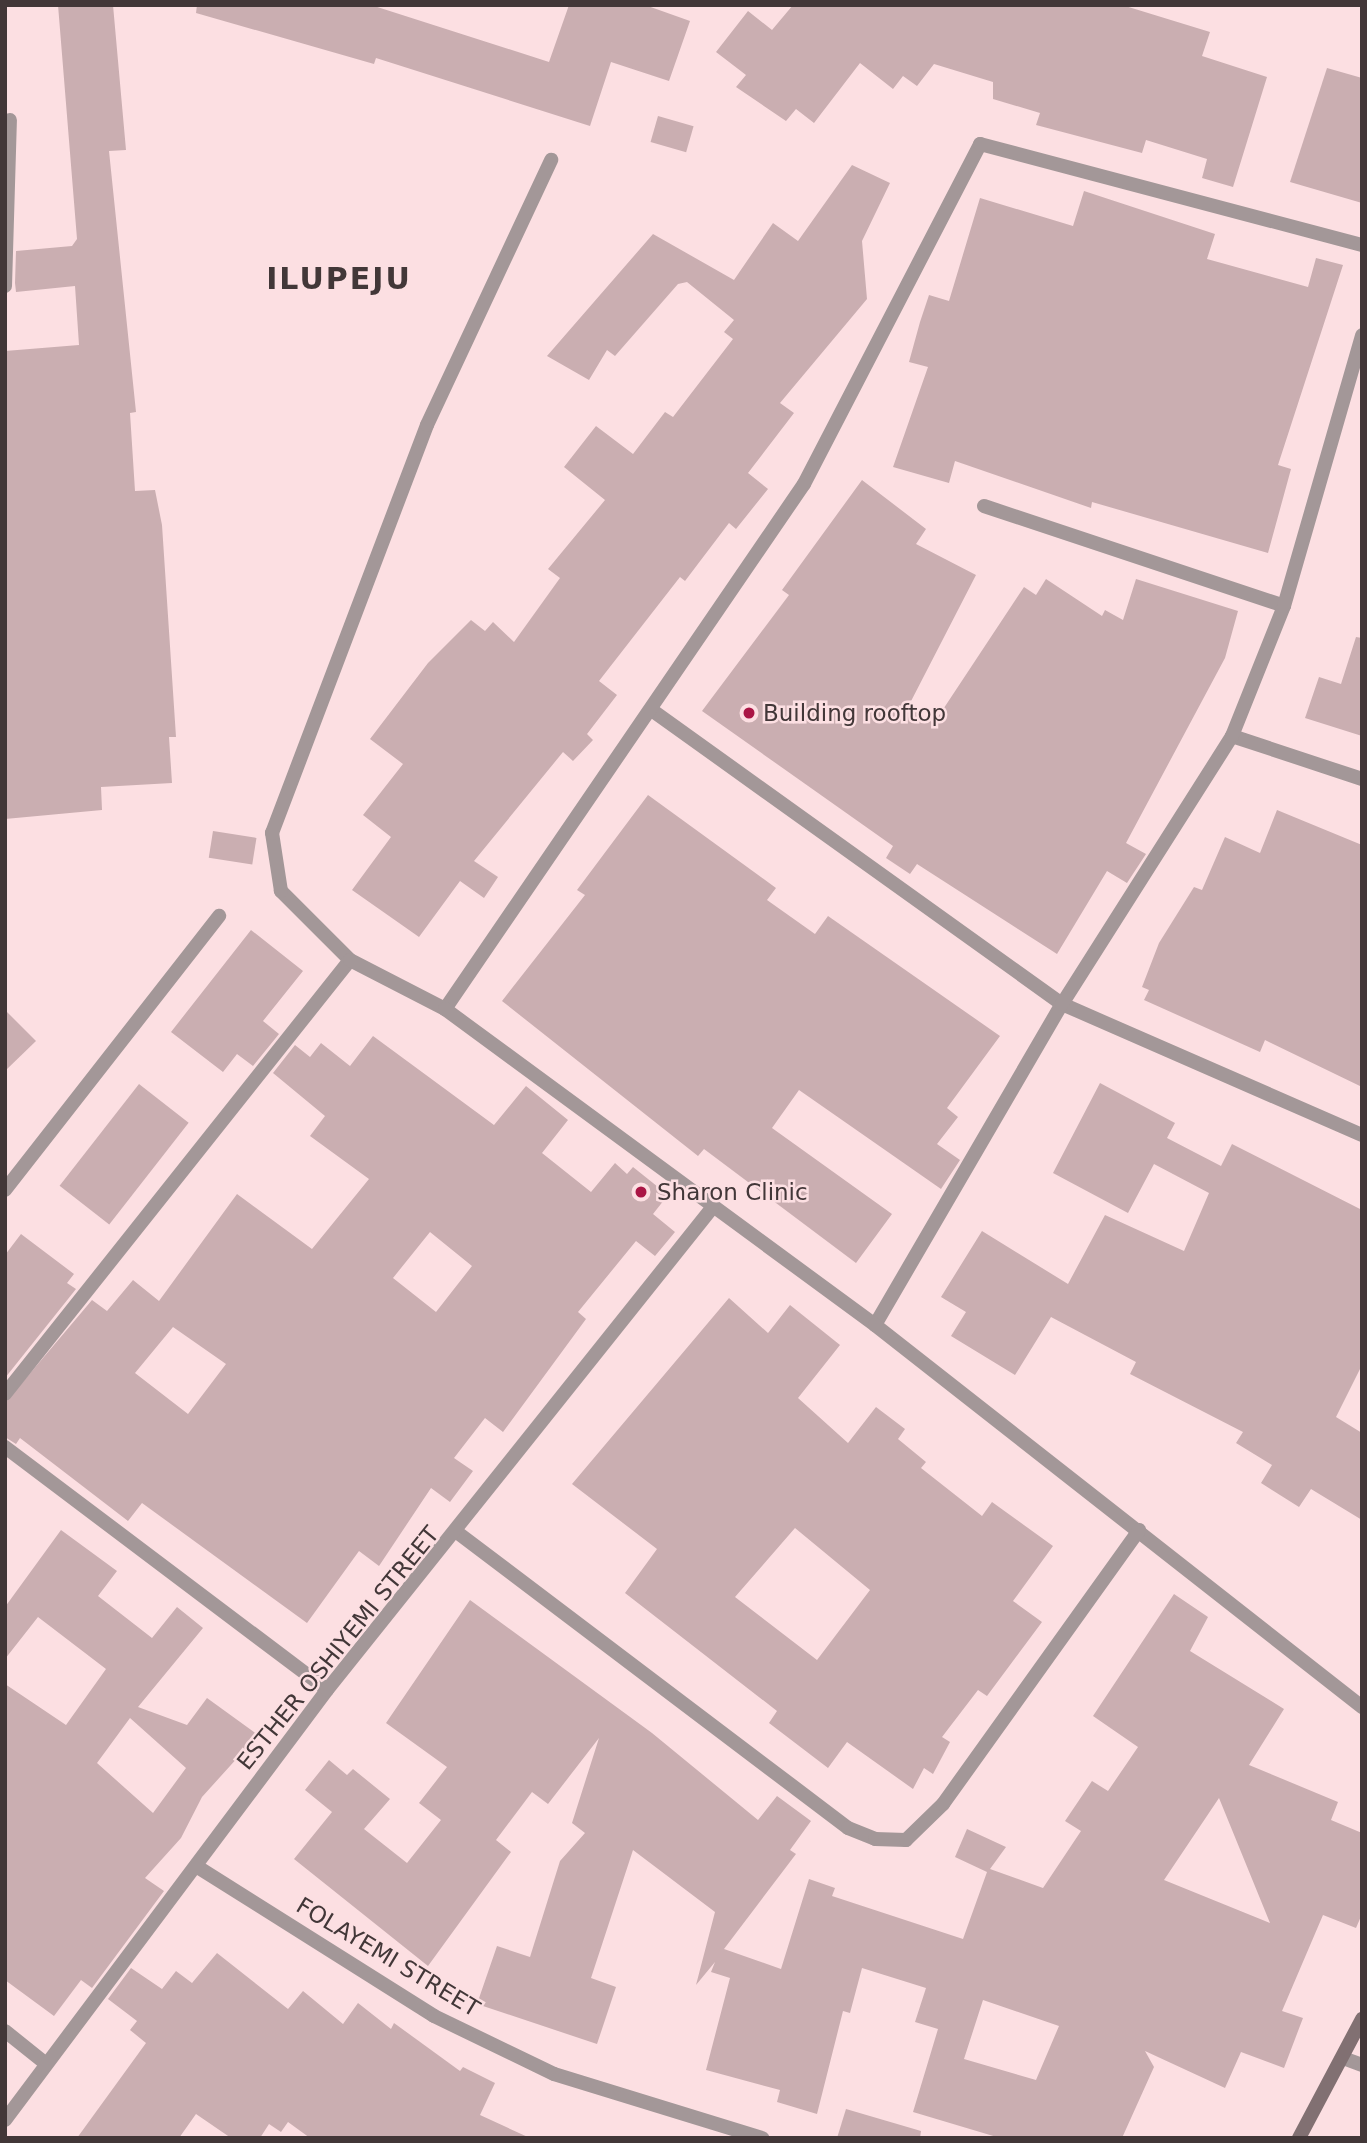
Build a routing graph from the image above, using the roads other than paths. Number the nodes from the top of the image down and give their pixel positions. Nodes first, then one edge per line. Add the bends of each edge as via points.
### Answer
1 (10, 120) dead end
2 (551, 160) dead end
3 (1362, 245) edge
4 (5, 286) edge
5 (1362, 335) edge
6 (984, 506) dead end
7 (1284, 606) junction
8 (653, 711) junction
9 (1232, 736) junction
10 (1362, 779) edge
11 (219, 916) dead end
12 (350, 960) junction
13 (1062, 1004) junction
14 (445, 1009) junction
15 (1362, 1135) edge
16 (5, 1191) edge
17 (712, 1208) junction
18 (875, 1325) junction
19 (5, 1394) edge
20 (5, 1447) edge
21 (1139, 1530) junction
22 (458, 1533) junction
23 (327, 1690) junction
24 (1362, 1707) edge
25 (196, 1866) junction
26 (1362, 2019) edge
27 (5, 2031) edge
28 (1343, 2058) junction
29 (45, 2063) junction
30 (1362, 2066) edge
31 (5, 2120) edge
32 (762, 2138) edge
33 (1299, 2138) edge

1 - 4 street
2 - 12 street via 427,425 272,834 281,891
3 - 8 street via 980,144 804,484
5 - 7 street
6 - 7 street
7 - 9 street
8 - 13 street
8 - 14 street
9 - 10 street
9 - 13 street
11 - 16 street
12 - 14 street
12 - 19 street
13 - 15 street
13 - 18 street
14 - 17 street
17 - 18 street
17 - 22 street, ESTHER OSHIYEMI STREET
18 - 21 street
20 - 23 street
21 - 22 street via 943,1804 906,1840 875,1839 848,1828
21 - 24 street
22 - 23 street, ESTHER OSHIYEMI STREET
23 - 25 street, ESTHER OSHIYEMI STREET
25 - 29 street, ESTHER OSHIYEMI STREET
25 - 32 street, FOLAYEMI STREET via 434,2016 554,2074
26 - 28 main road
27 - 29 street
28 - 30 street
28 - 33 main road
29 - 31 street, ESTHER OSHIYEMI STREET

